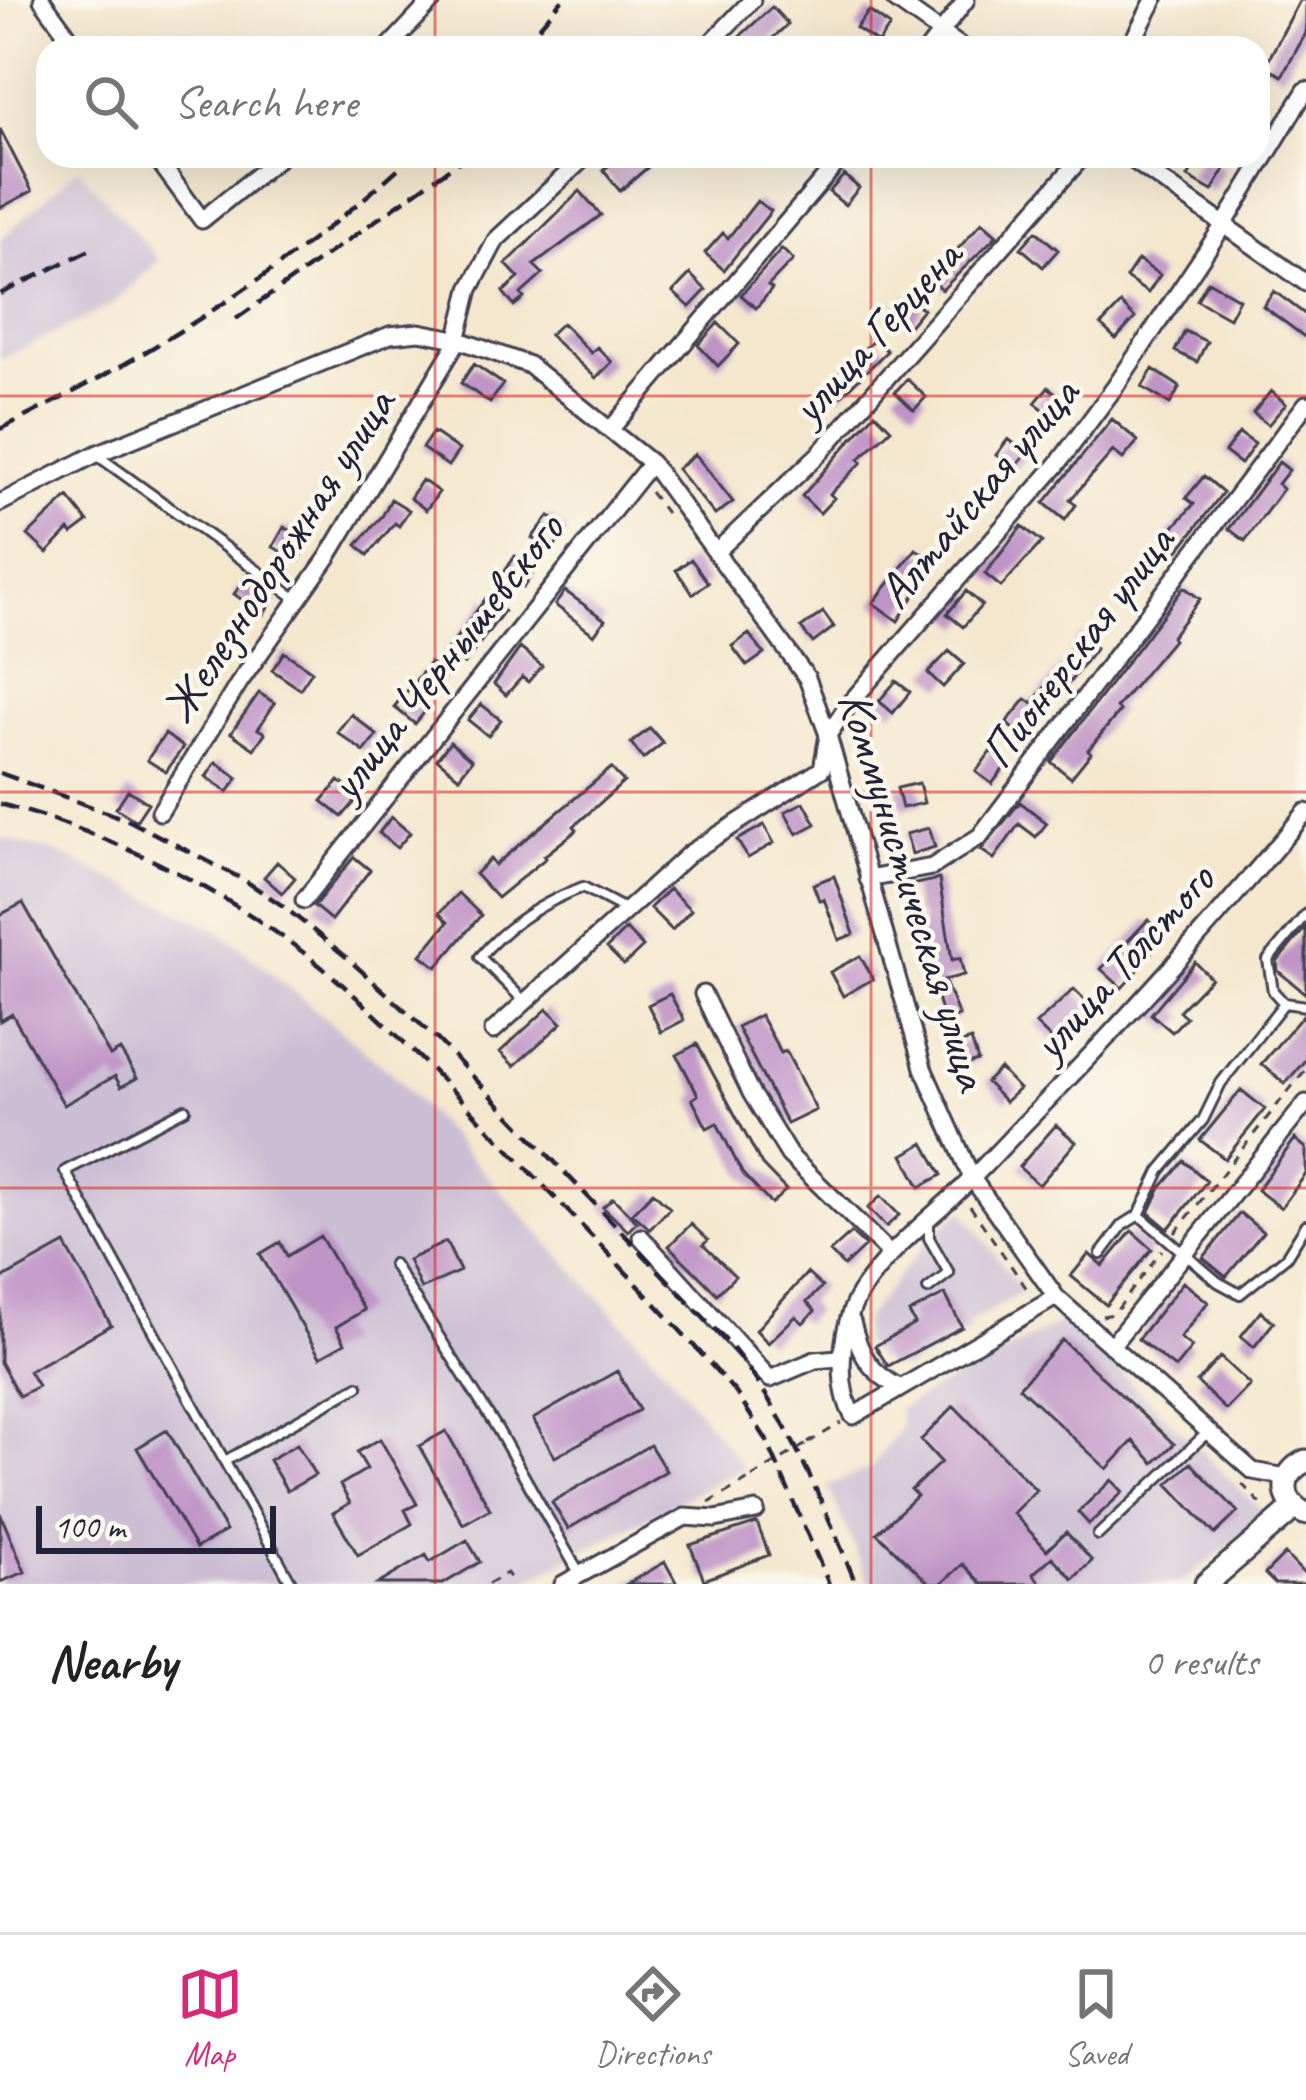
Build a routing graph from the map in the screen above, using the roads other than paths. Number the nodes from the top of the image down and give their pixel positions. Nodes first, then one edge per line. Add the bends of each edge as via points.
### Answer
1 (433, 0) edge
2 (752, 0) edge
3 (895, 0) edge
4 (967, 0) edge
5 (1154, 0) edge
6 (52, 3) edge
7 (941, 33) junction
8 (70, 36) edge
9 (399, 36) edge
10 (718, 36) edge
11 (939, 36) edge
12 (945, 36) edge
13 (1135, 36) edge
14 (1306, 90) edge
15 (1270, 150) edge
16 (164, 168) edge
17 (265, 168) edge
18 (573, 168) edge
19 (833, 168) edge
20 (1072, 168) edge
21 (1145, 168) edge
22 (1259, 168) edge
23 (1226, 223) junction
24 (1306, 283) edge
25 (456, 339) junction
26 (1306, 404) edge
27 (610, 430) junction
28 (96, 454) junction
29 (651, 464) junction
30 (0, 503) edge
31 (717, 551) junction
32 (297, 598) junction
33 (828, 735) junction
34 (160, 812) dead end
35 (1306, 812) edge
36 (868, 879) junction
37 (304, 900) dead end
38 (625, 909) junction
39 (1306, 914) edge
40 (703, 994) dead end
41 (525, 1002) junction
42 (1284, 1004) junction
43 (1306, 1006) edge
44 (493, 1031) dead end
45 (1306, 1103) edge
46 (185, 1109) dead end
47 (972, 1178) junction
48 (1139, 1214) junction
49 (928, 1215) junction
50 (1306, 1226) edge
51 (641, 1237) dead end
52 (890, 1253) junction
53 (1101, 1254) dead end
54 (1187, 1254) junction
55 (394, 1264) dead end
56 (928, 1289) dead end
57 (1056, 1297) junction
58 (851, 1319) junction
59 (1111, 1346) junction
60 (844, 1352) junction
61 (358, 1386) dead end
62 (901, 1388) junction
63 (1209, 1430) junction
64 (225, 1461) junction
65 (1306, 1461) edge
66 (1286, 1478) junction
67 (756, 1511) dead end
68 (1300, 1511) edge
69 (1098, 1535) dead end
70 (580, 1575) junction
71 (292, 1584) edge
72 (563, 1584) edge
73 (1206, 1584) edge

1 - 9 street
2 - 10 street
3 - 7 street
4 - 7 street
5 - 13 street
6 - 8 street
7 - 11 street
7 - 12 street
14 - 15 street, Алтайская улица
16 - 17 street via 202,220
18 - 25 street, Железнодорожная улица via 496,240
19 - 27 street
20 - 31 street, улица Герцена via 819,454
21 - 23 street
22 - 23 street, Алтайская улица
23 - 24 street
23 - 33 street, Алтайская улица via 1057,465
25 - 27 street, Коммунистическая улица via 529,365
25 - 28 street, Железнодорожная улица via 390,335
25 - 32 street, Железнодорожная улица
26 - 36 street, Пионерская улица via 980,836 932,867
27 - 29 street, Коммунистическая улица
28 - 30 street, Железнодорожная улица
28 - 32 lane
29 - 31 street, Коммунистическая улица
29 - 37 street, улица Чернышевского
31 - 33 street, Коммунистическая улица via 807,678
32 - 34 street, Железнодорожная улица
33 - 36 street, Коммунистическая улица
33 - 38 street, Алтайская улица via 822,769 690,853
35 - 47 street, улица Толстого via 1222,913
36 - 47 street, Коммунистическая улица via 923,1068
38 - 41 street, Алтайская улица
38 - 41 lane via 583,887 496,938 480,957
39 - 42 lane via 1268,961
40 - 52 street via 789,1155
41 - 44 street, Алтайская улица
42 - 43 lane
42 - 48 lane via 1160,1171
45 - 54 street
46 - 64 lane via 65,1171
47 - 49 street, улица Толстого
47 - 57 street, Коммунистическая улица
48 - 53 lane
48 - 54 lane
49 - 52 street, улица Толстого
49 - 56 lane via 929,1238 949,1273
50 - 54 lane via 1286,1257 1240,1294
51 - 60 street via 770,1379
52 - 58 street, улица Толстого
54 - 59 street
55 - 70 lane
57 - 59 street, Коммунистическая улица
57 - 62 street
58 - 60 street, улица Толстого
58 - 62 street via 860,1355
59 - 63 street, Коммунистическая улица
60 - 62 street, улица Толстого via 853,1416
61 - 64 lane
63 - 66 street, Коммунистическая улица via 1253,1471
63 - 69 lane
64 - 71 lane
65 - 66 main road
66 - 68 main road via 1286,1494
67 - 70 street via 685,1517
68 - 73 main road
70 - 72 street

